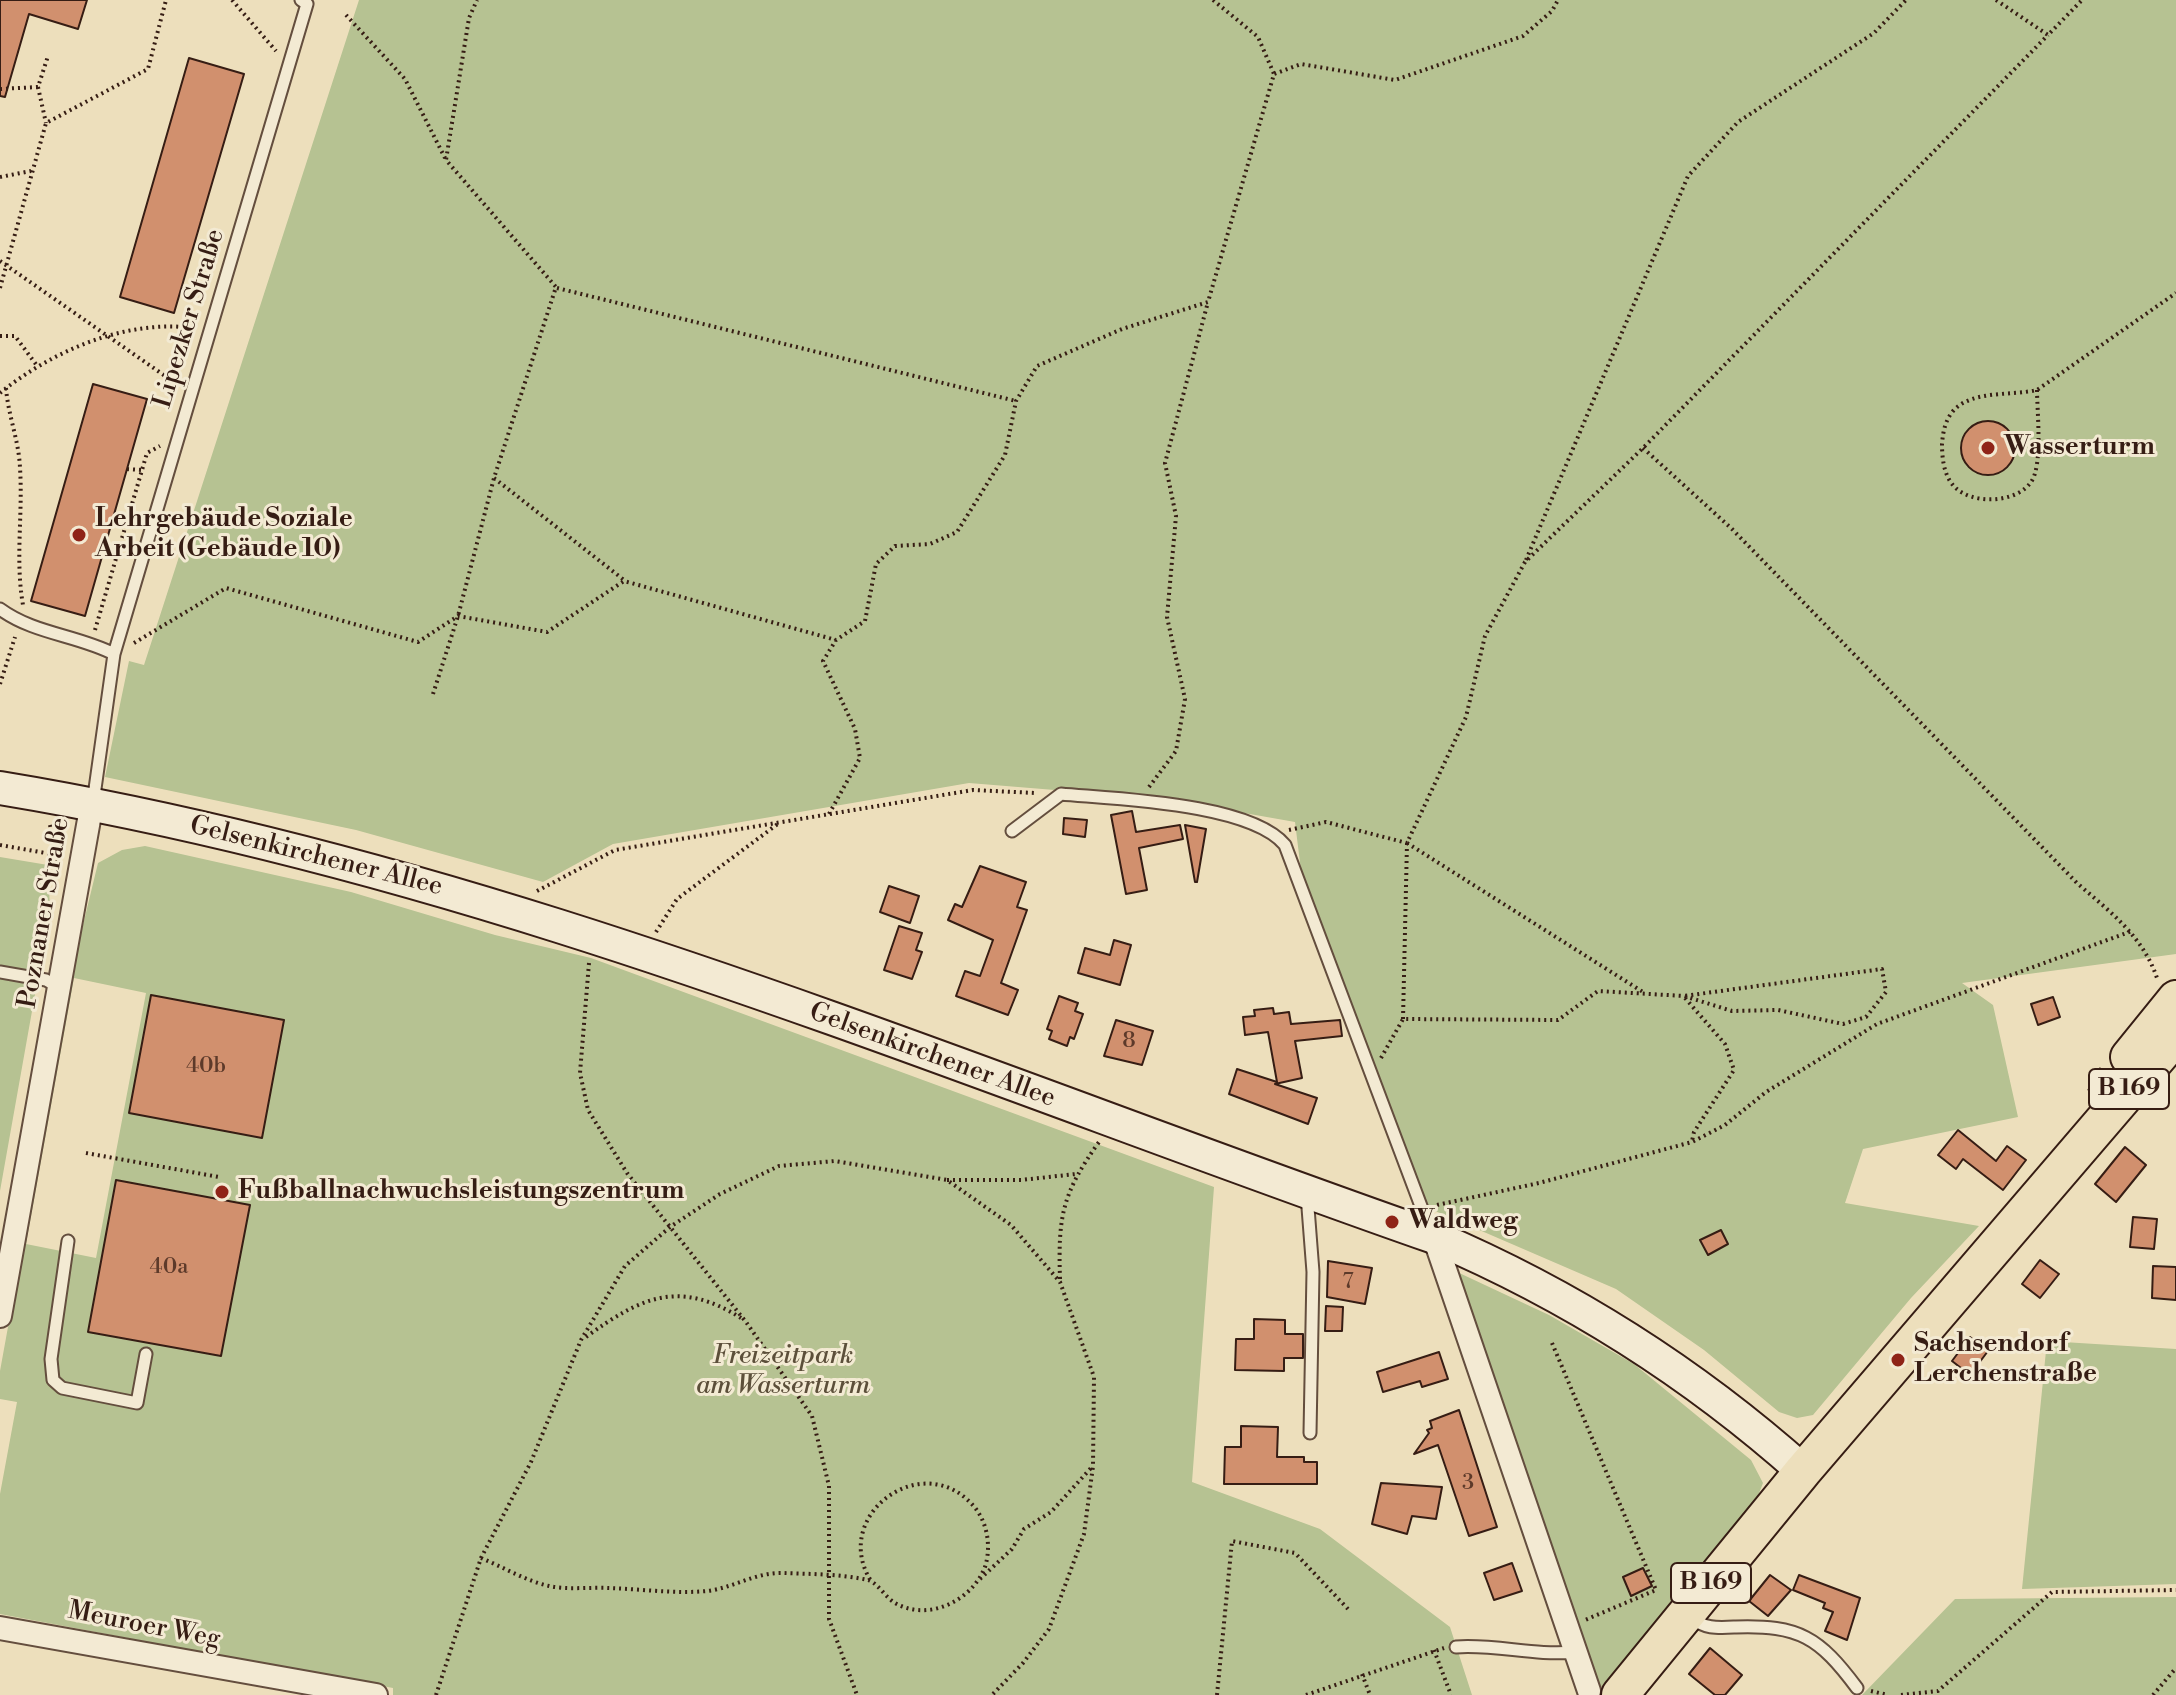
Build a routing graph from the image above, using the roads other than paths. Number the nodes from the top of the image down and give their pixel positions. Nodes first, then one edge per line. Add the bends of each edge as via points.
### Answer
1 (301, 0) edge
2 (0, 609) edge
3 (114, 654) junction
4 (0, 788) edge
5 (90, 817) junction
6 (1012, 831) dead end
7 (0, 972) edge
8 (60, 988) junction
9 (2170, 1020) edge
10 (1307, 1190) junction
11 (1434, 1237) junction
12 (68, 1241) dead end
13 (0, 1316) edge
14 (146, 1354) dead end
15 (1310, 1433) dead end
16 (1803, 1471) junction
17 (1685, 1615) junction
18 (0, 1628) edge
19 (1456, 1647) road end
20 (1575, 1652) junction
21 (276, 1687) edge
22 (1857, 1688) dead end
23 (1604, 1693) edge
24 (376, 1695) edge

1 - 3 lane, Lipezker Straße via 307,4
2 - 3 lane via 19,623 91,642
3 - 5 lane
4 - 5 main road, Gelsenkirchener Allee
5 - 8 street, Poznaner Straße
5 - 10 main road, Gelsenkirchener Allee via 292,848 507,907
6 - 11 lane via 1061,794 1254,822 1275,834 1285,845
7 - 8 lane via 46,980
8 - 13 street, Poznaner Straße
9 - 16 main road, B 169 via 2106,1089 2082,1142
10 - 11 main road, Gelsenkirchener Allee
10 - 15 lane via 1313,1272
11 - 16 main road, Gelsenkirchener Allee via 1551,1291 1647,1349
11 - 20 street
12 - 14 lane via 51,1359 53,1380 62,1388 137,1403
16 - 17 main road, B 169
17 - 22 lane via 1705,1628 1801,1632 1837,1661
17 - 23 main road, B 169
18 - 21 street, Meuroer Weg
19 - 20 lane via 1481,1645 1540,1655
20 - 23 street
21 - 24 street, Meuroer Weg

